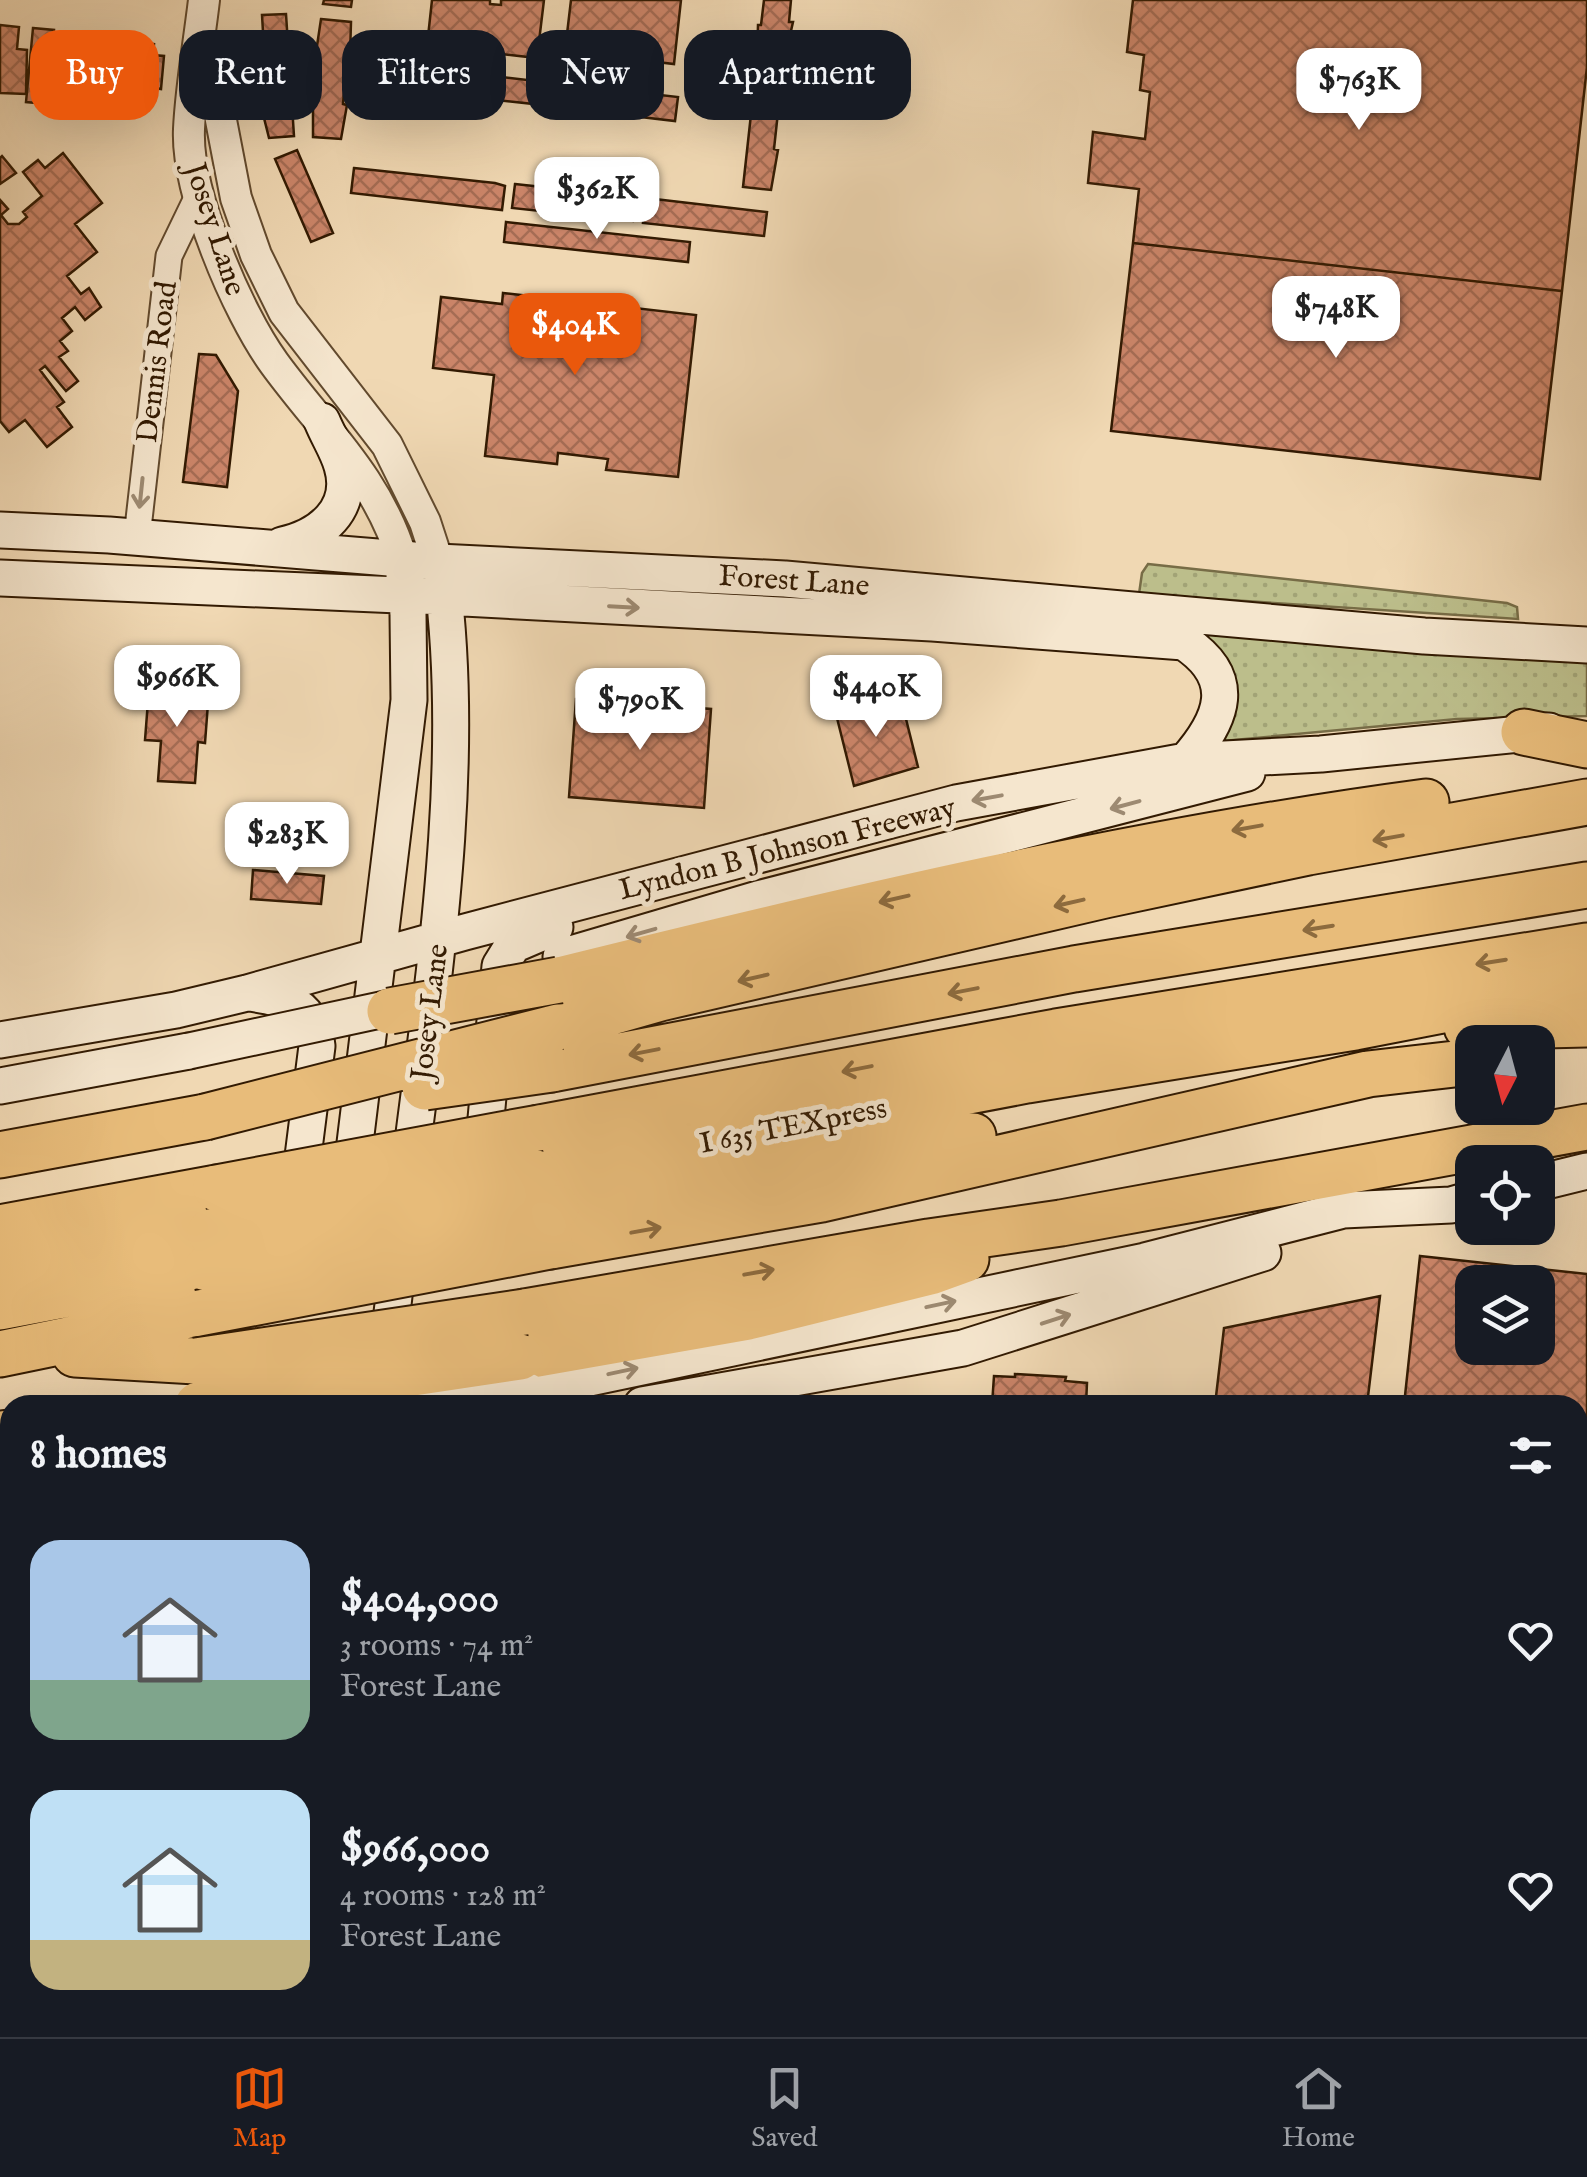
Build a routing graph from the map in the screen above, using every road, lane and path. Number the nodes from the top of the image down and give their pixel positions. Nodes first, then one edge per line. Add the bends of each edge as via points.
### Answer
1 (204, 0) edge
2 (201, 30) edge
3 (190, 120) edge
4 (221, 120) edge
5 (199, 194) junction
6 (273, 290) junction
7 (241, 307) junction
8 (322, 421) junction
9 (14, 531) edge
10 (137, 537) junction
11 (270, 548) junction
12 (402, 559) junction
13 (12, 579) edge
14 (441, 580) junction
15 (284, 590) junction
16 (407, 596) junction
17 (527, 602) junction
18 (1125, 622) junction
19 (1587, 645) edge
20 (409, 671) junction
21 (452, 678) junction
22 (1587, 730) edge
23 (1524, 732) junction
24 (1587, 745) edge
25 (1321, 754) junction
26 (1186, 761) junction
27 (1587, 788) edge
28 (1587, 802) edge
29 (1587, 885) edge
30 (621, 891) junction
31 (1587, 905) edge
32 (438, 940) junction
33 (1587, 946) edge
34 (380, 955) junction
35 (560, 968) junction
36 (1587, 982) edge
37 (247, 993) junction
38 (390, 1010) joint
39 (1587, 1024) edge
40 (1356, 1027) junction
41 (1056, 1032) junction
42 (0, 1040) edge
43 (555, 1048) junction
44 (1587, 1048) edge
45 (1555, 1052) edge
46 (1455, 1064) edge
47 (0, 1086) edge
48 (1587, 1127) edge
49 (0, 1155) edge
50 (1587, 1171) edge
51 (1555, 1179) edge
52 (1455, 1203) edge
53 (1344, 1210) junction
54 (1061, 1223) junction
55 (553, 1227) junction
56 (0, 1228) edge
57 (209, 1250) junction
58 (0, 1270) edge
59 (0, 1308) edge
60 (9, 1352) edge
61 (524, 1374) junction
62 (197, 1383) edge
63 (271, 1395) edge
64 (323, 1395) edge
65 (381, 1395) edge
66 (460, 1395) edge
67 (464, 1395) edge
68 (698, 1395) edge

1 - 2 street
3 - 5 street, Josey Lane
4 - 6 street, Josey Lane via 236,198
5 - 7 street, Josey Lane
5 -> 10 street, Dennis Road via 169,256
6 - 7 street
6 - 14 street, Josey Lane via 290,322 387,445 425,522
7 - 8 street, Josey Lane
8 - 11 main road via 342,465 346,490 340,509 321,530
8 - 12 street, Josey Lane via 373,492
9 - 10 main road, Forest Lane
9 - 13 main road
10 - 11 main road, Forest Lane
11 - 12 main road, Forest Lane
12 - 14 main road, Forest Lane
12 - 16 main road, Josey Lane
13 - 15 main road, Forest Lane
14 - 16 main road, Forest Lane
14 - 17 main road, Forest Lane
14 - 18 main road, Forest Lane via 785,579
14 - 21 main road, Josey Lane
15 - 16 main road, Forest Lane
15 - 20 main road via 377,620
16 - 20 main road, Josey Lane
17 -> 18 main road, Forest Lane
17 - 21 main road via 481,620
18 - 19 main road, Forest Lane
18 - 26 main road via 1184,642 1214,669 1216,722
20 - 34 main road, Josey Lane
21 - 32 main road, Josey Lane
22 - 23 main road, Lyndon B Johnson Freeway
23 - 24 highway
23 - 25 main road, Lyndon B Johnson Freeway
25 - 26 main road, Lyndon B Johnson Freeway
25 -> 35 main road via 758,899
26 -> 30 main road, Lyndon B Johnson Freeway via 956,803
27 -> 35 highway via 1318,816
28 -> 43 highway via 1308,852 660,998
29 -> 43 highway
30 - 32 main road, Lyndon B Johnson Freeway
30 - 67 main road via 588,916 513,945 500,966
31 - 41 highway
32 - 34 main road, Lyndon B Johnson Freeway
32 - 65 main road, Josey Lane
33 -> 41 highway, I 635 TEXpress
34 - 37 main road, Lyndon B Johnson Freeway
34 - 64 main road, Josey Lane
35 - 38 highway, bridge
36 - 40 highway, I 635 TEXpress
37 - 42 main road, Lyndon B Johnson Freeway
37 - 63 main road via 295,1004 315,1025 317,1046
38 - 47 main road, bridge
39 - 40 highway
40 - 57 highway, I 635 TEXpress, bridge via 1028,1080
41 -> 56 highway, I 635 TEXpress, bridge
43 - 49 highway, bridge
44 - 45 highway
55 -> 46 highway via 844,1157
48 - 54 highway
50 - 51 main road
52 - 53 main road
61 -> 53 main road via 1126,1265
68 -> 53 main road via 963,1348 1324,1237
54 - 61 highway via 930,1272
62 -> 54 highway, bridge via 525,1312
55 - 57 highway, bridge
55 - 60 highway, bridge
57 - 58 highway, I 635 TEXpress
57 - 59 highway
60 - 62 highway
61 - 62 highway, bridge
61 - 66 main road, bridge

